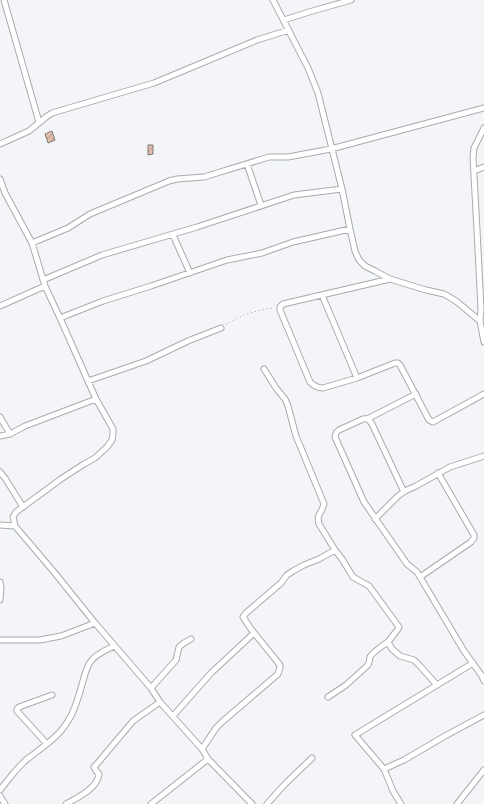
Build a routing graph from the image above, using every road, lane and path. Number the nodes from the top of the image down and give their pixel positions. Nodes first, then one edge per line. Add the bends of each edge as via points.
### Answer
1 (4, 0) edge
2 (273, 0) edge
3 (352, 0) edge
4 (284, 20) junction
5 (289, 30) junction
6 (484, 108) edge
7 (39, 122) junction
8 (484, 128) edge
9 (0, 144) edge
10 (331, 149) junction
11 (247, 164) junction
12 (484, 168) edge
13 (474, 171) junction
14 (0, 179) edge
15 (342, 189) junction
16 (2, 194) edge
17 (261, 205) junction
18 (350, 228) junction
19 (173, 235) junction
20 (32, 243) junction
21 (484, 261) edge
22 (479, 264) junction
23 (190, 273) junction
24 (390, 279) junction
25 (43, 280) junction
26 (45, 286) junction
27 (322, 295) junction
28 (0, 306) edge
29 (280, 308) junction
30 (60, 318) junction
31 (480, 321) junction
32 (221, 328) joint
33 (484, 342) edge
34 (264, 368) dead end
35 (357, 378) junction
36 (88, 381) junction
37 (416, 394) junction
38 (484, 394) edge
39 (96, 399) junction
40 (0, 417) edge
41 (367, 418) junction
42 (10, 434) junction
43 (0, 436) edge
44 (484, 456) edge
45 (0, 472) edge
46 (438, 474) junction
47 (404, 492) junction
48 (23, 507) junction
49 (375, 518) junction
50 (0, 525) edge
51 (15, 526) junction
52 (335, 550) junction
53 (420, 577) junction
54 (0, 582) edge
55 (0, 600) edge
56 (95, 623) junction
57 (254, 633) junction
58 (191, 639) dead end
59 (0, 640) edge
60 (388, 642) junction
61 (114, 646) junction
62 (473, 663) junction
63 (484, 681) edge
64 (437, 685) junction
65 (151, 688) junction
66 (52, 695) dead end
67 (328, 697) dead end
68 (160, 702) junction
69 (484, 715) edge
70 (173, 716) junction
71 (47, 744) junction
72 (202, 749) junction
73 (312, 758) dead end
74 (208, 759) junction
75 (384, 769) junction
76 (484, 770) edge
77 (0, 790) edge
78 (0, 796) edge
79 (4, 804) edge
80 (66, 804) edge
81 (151, 804) edge
82 (252, 804) edge
83 (267, 804) edge
84 (402, 804) edge
85 (457, 804) edge

1 - 7 street
2 - 4 street
3 - 4 street
4 - 5 street
5 - 7 street via 257,40 154,83 52,113
5 - 10 street via 314,81
6 - 10 street
7 - 9 street via 34,128
8 - 13 street via 474,148
10 - 11 street via 269,158
10 - 15 street
11 - 17 street
11 - 20 street via 204,177 163,183 90,214 68,228
12 - 13 street
13 - 22 street
14 - 16 street
15 - 17 street via 294,195
15 - 18 street
16 - 20 street
17 - 19 street
18 - 23 street via 293,242 262,253 227,260
18 - 24 street via 359,260
19 - 23 street
19 - 25 street via 102,255
20 - 25 street
21 - 22 street
22 - 31 street
23 - 30 street
24 - 27 street
24 - 31 street via 444,294
25 - 26 street
26 - 28 street
26 - 30 street
27 - 29 street via 283,304
27 - 35 street
29 - 32 path via 254,312
29 - 35 street via 310,382 314,386 323,388
30 - 36 street
31 - 33 street
32 - 36 street via 146,361
34 - 52 street via 288,406 296,436 324,504 317,519
35 - 37 street via 398,363
36 - 39 street
37 - 38 street via 429,420 433,422
37 - 41 street
39 - 42 street
39 - 48 street via 113,429 112,440 95,458
40 - 42 street
41 - 47 street
41 - 49 street via 339,430 335,436 364,502
42 - 43 street
44 - 46 street via 454,465
45 - 48 street
46 - 47 street
46 - 53 street via 474,538
47 - 49 street
48 - 51 street via 13,517
49 - 53 street via 407,564
50 - 51 street
51 - 56 street
52 - 57 street via 287,575 246,613 243,617
52 - 60 street via 353,577 369,586 397,624 398,630
53 - 62 street
54 - 55 street
56 - 59 street via 61,636 40,640
56 - 61 street
57 - 70 street via 211,673
57 - 72 street via 280,665 280,670 216,728
58 - 65 street via 179,647 176,660
60 - 64 street via 400,656 414,660
60 - 67 street via 372,654 367,666
61 - 65 street
61 - 71 street via 90,662 69,720
62 - 63 street
62 - 64 street
64 - 75 street via 355,735
65 - 68 street
66 - 71 street via 17,709
68 - 70 street
68 - 80 street via 140,714 96,764 94,767 99,777 91,788
69 - 75 street
70 - 72 street
71 - 77 street via 26,761
72 - 74 street
73 - 83 street
74 - 81 street
74 - 82 street
75 - 84 street via 393,791
76 - 85 street
78 - 79 street

